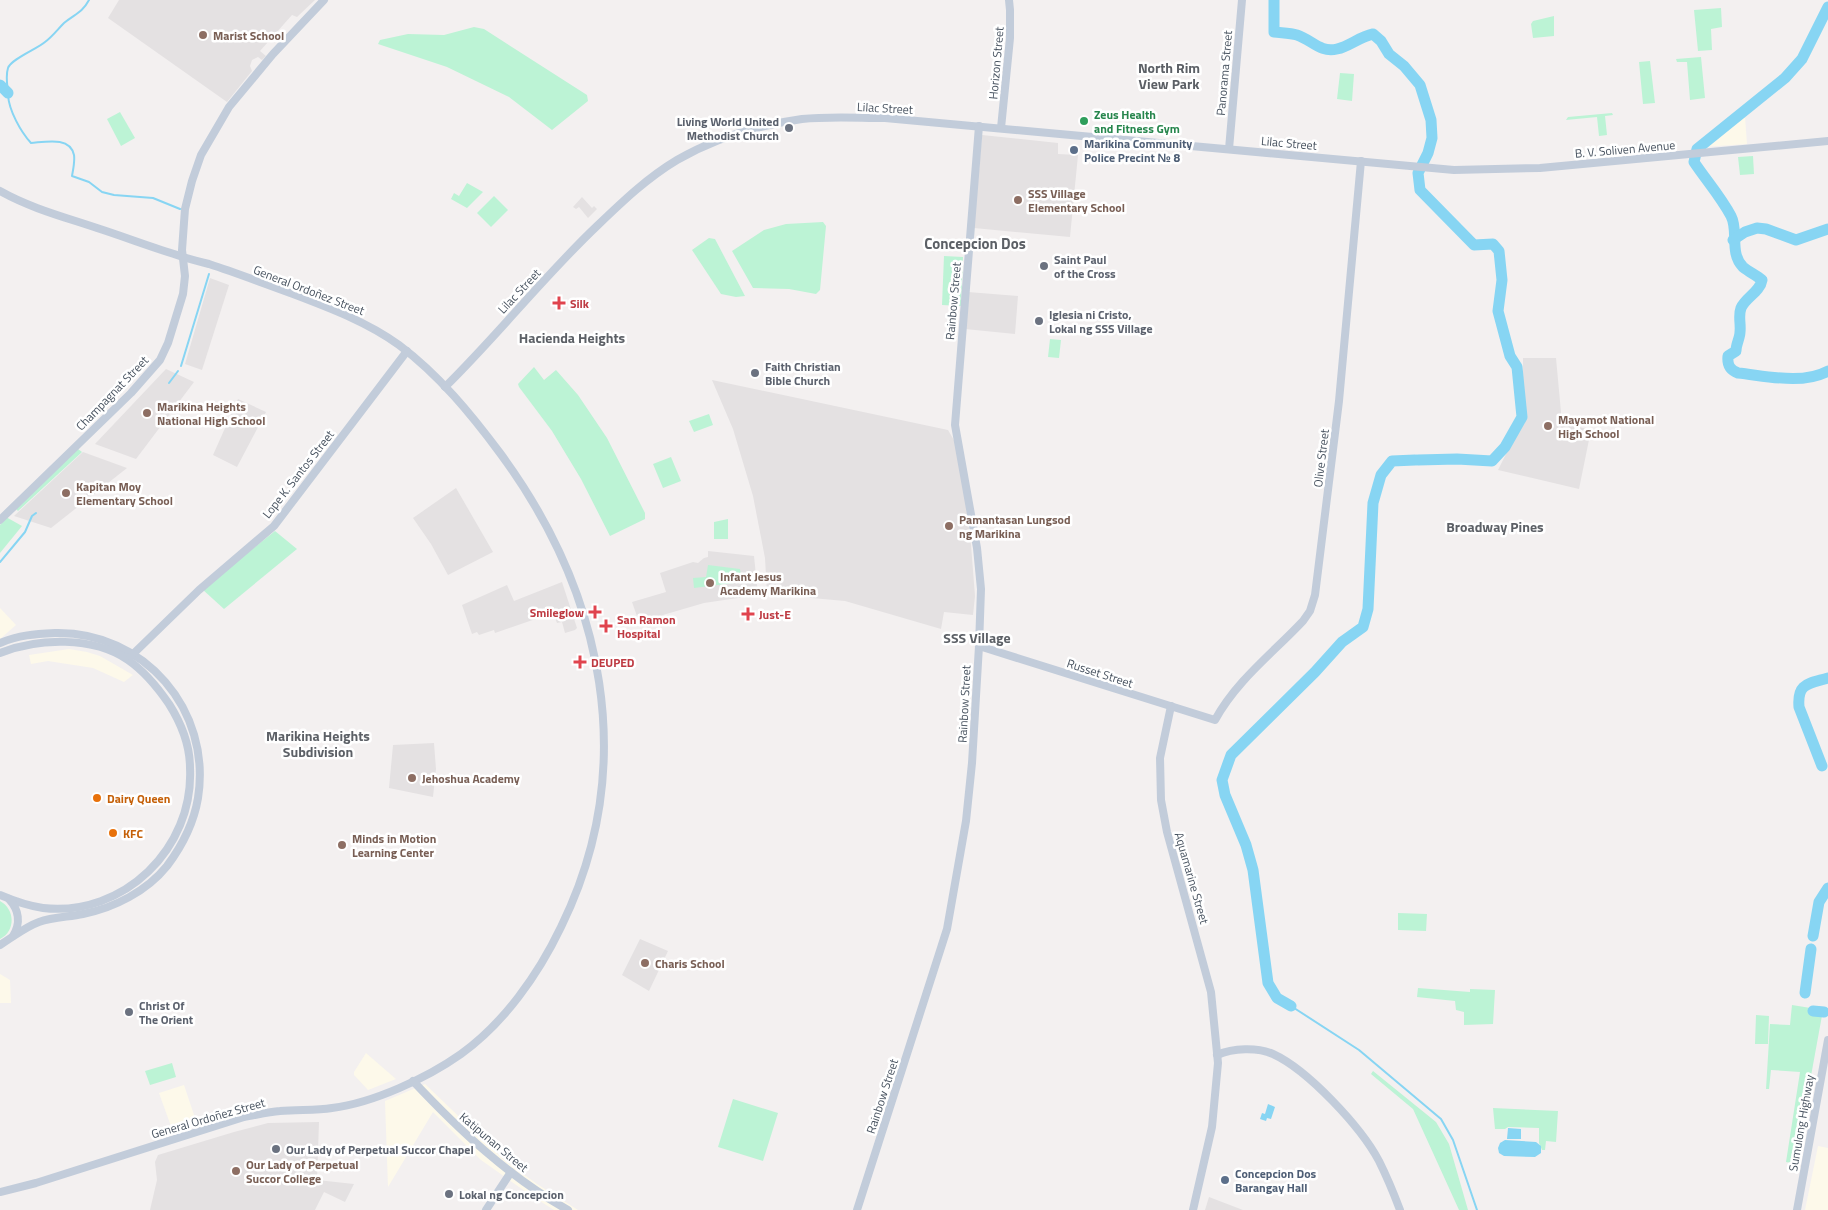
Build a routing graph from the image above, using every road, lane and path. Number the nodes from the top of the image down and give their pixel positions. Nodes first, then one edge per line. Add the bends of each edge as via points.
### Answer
1 (324, 0) edge
2 (1009, 0) edge
3 (1242, 0) edge
4 (979, 126) junction
5 (1001, 128) junction
6 (1828, 141) edge
7 (1230, 149) junction
8 (1361, 161) junction
9 (1423, 166) joint
10 (0, 190) edge
11 (182, 257) junction
12 (407, 351) junction
13 (445, 387) junction
14 (0, 520) edge
15 (25, 635) junction
16 (0, 644) edge
17 (27, 645) junction
18 (979, 646) junction
19 (0, 653) edge
20 (133, 653) junction
21 (127, 659) junction
22 (1171, 706) junction
23 (1215, 720) joint
24 (0, 895) edge
25 (9, 899) junction
26 (13, 936) junction
27 (0, 945) edge
28 (1828, 1040) edge
29 (1217, 1055) junction
30 (413, 1081) junction
31 (511, 1172) junction
32 (0, 1192) edge
33 (486, 1210) edge
34 (568, 1210) edge
35 (857, 1210) edge
36 (1193, 1210) edge
37 (1400, 1210) edge
38 (1797, 1210) edge

1 - 11 street, Champagnat Street via 229,107 209,139 188,194
2 - 5 street, Horizon Street via 1010,38
3 - 7 street, Panorama Street
4 - 5 street, Lilac Street
4 - 13 street, Lilac Street via 886,118 810,118 744,131 679,159 628,196 578,244
4 - 18 street, Rainbow Street via 955,425 981,589
5 - 7 street, Lilac Street
6 - 9 street, B. V. Soliven Avenue via 1540,168 1454,170
7 - 8 street, Lilac Street
8 - 9 street, Lilac Street
8 - 23 street, Olive Street via 1339,402 1315,595 1303,621 1243,679
10 - 11 street, General Ordoñez Street via 46,211
11 - 12 street, General Ordoñez Street via 333,310 368,326
11 - 14 street, Champagnat Street via 183,294 160,360 126,398
12 - 13 street, General Ordoñez Street
12 - 20 street, Lope K. Santos Street via 274,526 199,590
13 - 30 street, General Ordoñez Street via 477,422 512,470 564,561 593,644 602,704 604,764 595,824 582,877 546,957 518,997 485,1034 455,1058
15 - 16 street
15 - 17 street
15 - 20 street via 77,634 106,641
17 - 19 street
17 - 21 street via 84,644
18 - 22 street, Russet Street
18 - 35 street, Rainbow Street via 966,821 947,929
20 - 21 street, Lope K. Santos Street
20 - 26 street via 171,688 195,736 199,788 188,830 166,866 135,894 91,912 40,922
21 - 25 street via 164,697 186,742 190,791 176,833 167,851 148,874 107,900 53,909
22 - 23 street, Russet Street
22 - 29 street, Aquamarine Street via 1160,758 1161,800 1210,992
24 - 25 street
25 - 26 street via 18,918
26 - 27 street
28 - 38 street, Sumulong Highway
29 - 36 street, Aquamarine Street via 1212,1127
29 - 37 street via 1232,1050 1271,1053 1303,1074 1360,1133 1378,1160
30 - 31 street, Katipunan Street via 467,1135
30 - 32 street, General Ordoñez Street via 347,1106 244,1117
31 - 33 street
31 - 34 street, Katipunan Street

